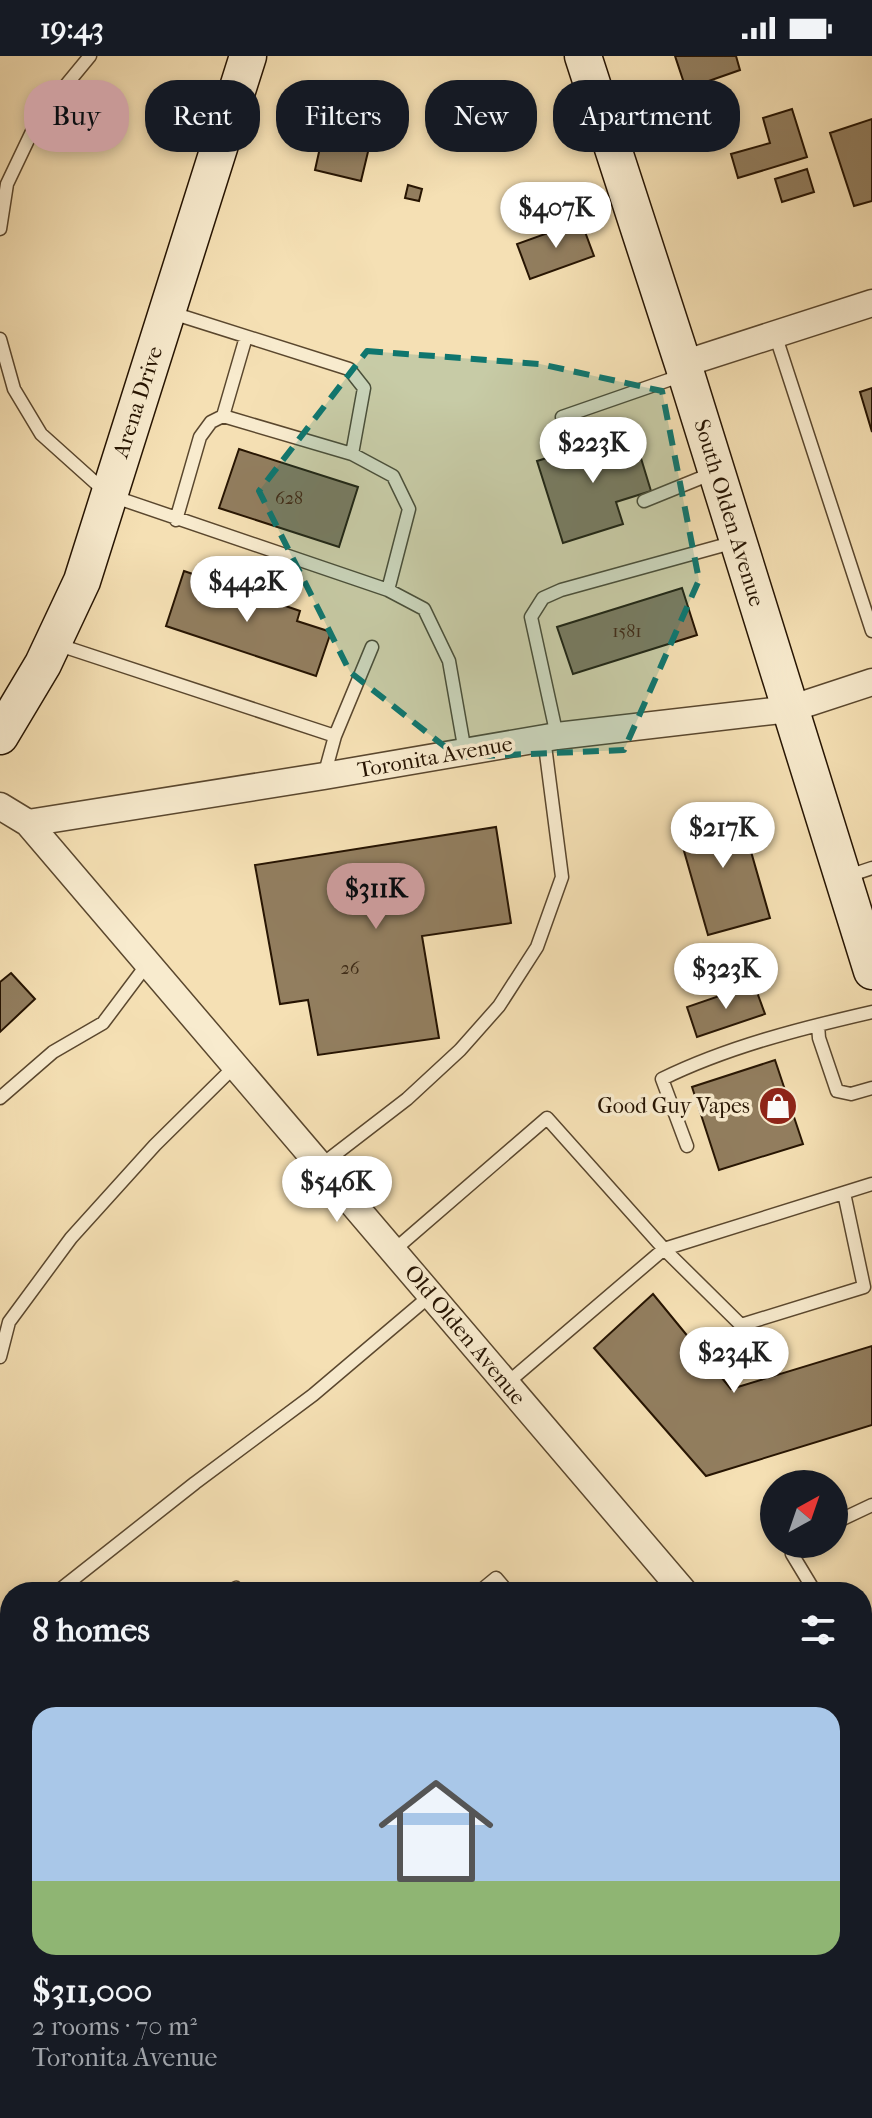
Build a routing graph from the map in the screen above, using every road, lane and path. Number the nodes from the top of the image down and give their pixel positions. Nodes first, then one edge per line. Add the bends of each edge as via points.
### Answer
1 (90, 56) edge
2 (248, 56) edge
3 (583, 56) edge
4 (0, 229) edge
5 (872, 303) edge
6 (167, 312) junction
7 (775, 334) junction
8 (246, 337) junction
9 (0, 339) edge
10 (684, 369) junction
11 (223, 416) junction
12 (562, 417) dead end
13 (352, 454) junction
14 (716, 472) junction
15 (109, 495) junction
16 (644, 501) dead end
17 (176, 520) junction
18 (738, 541) junction
19 (388, 590) junction
20 (872, 631) edge
21 (52, 643) junction
22 (372, 647) dead end
23 (872, 682) edge
24 (790, 709) junction
25 (0, 736) edge
26 (335, 736) junction
27 (550, 737) junction
28 (465, 752) junction
29 (324, 776) junction
30 (0, 806) edge
31 (28, 823) junction
32 (858, 873) edge
33 (148, 963) junction
34 (872, 971) edge
35 (872, 1012) edge
36 (818, 1025) junction
37 (235, 1066) junction
38 (872, 1088) edge
39 (0, 1098) edge
40 (687, 1146) dead end
41 (320, 1166) junction
42 (872, 1184) edge
43 (844, 1193) junction
44 (664, 1249) junction
45 (393, 1251) junction
46 (431, 1295) junction
47 (0, 1357) edge
48 (506, 1384) junction
49 (872, 1505) edge
50 (848, 1516) edge
51 (794, 1558) edge
52 (70, 1582) edge
53 (675, 1582) edge
54 (809, 1582) edge

1 - 4 lane via 38,119 7,184
2 - 6 main road, Arena Drive
3 - 10 main road, South Olden Avenue
5 - 7 street
6 - 8 lane
6 - 15 main road, Arena Drive
7 - 10 street
7 - 20 lane
8 - 11 lane
8 - 13 lane via 349,369 364,388
9 - 15 lane via 14,389 41,434
10 - 12 lane
10 - 14 main road, South Olden Avenue
11 - 13 lane
11 - 17 lane via 200,437
13 - 19 lane via 393,476 409,509
14 - 16 lane
14 - 18 main road, South Olden Avenue
15 - 17 lane
15 - 21 main road, Arena Drive via 82,581
17 - 19 lane
18 - 24 main road, South Olden Avenue
18 - 27 lane via 543,598 531,617
19 - 28 lane via 424,609 449,661
21 - 25 main road, Arena Drive
21 - 26 lane
22 - 26 lane
23 - 24 street, Toronita Avenue
24 - 27 street, Toronita Avenue
24 - 32 main road, South Olden Avenue
26 - 29 lane
27 - 28 street, Toronita Avenue
27 - 41 lane via 562,877 537,947 499,1006 460,1050
28 - 29 street, Toronita Avenue
29 - 31 street, Toronita Avenue
30 - 31 street
31 - 33 street, Old Olden Avenue
32 - 34 main road, South Olden Avenue
33 - 37 street, Old Olden Avenue
33 - 39 lane via 103,1023 53,1052
35 - 36 lane
36 - 38 lane via 837,1091 851,1094
36 - 40 lane via 692,1064 662,1079
37 - 41 street, Old Olden Avenue
37 - 47 lane via 71,1238 9,1322
41 - 45 street, Old Olden Avenue
42 - 43 lane
43 - 44 lane
43 - 44 lane via 864,1287 741,1325
44 - 45 lane via 547,1118
44 - 48 lane
45 - 46 street, Old Olden Avenue
46 - 48 street, Old Olden Avenue
46 - 52 lane via 313,1395
48 - 53 street, Old Olden Avenue
49 - 50 lane
51 - 54 lane

